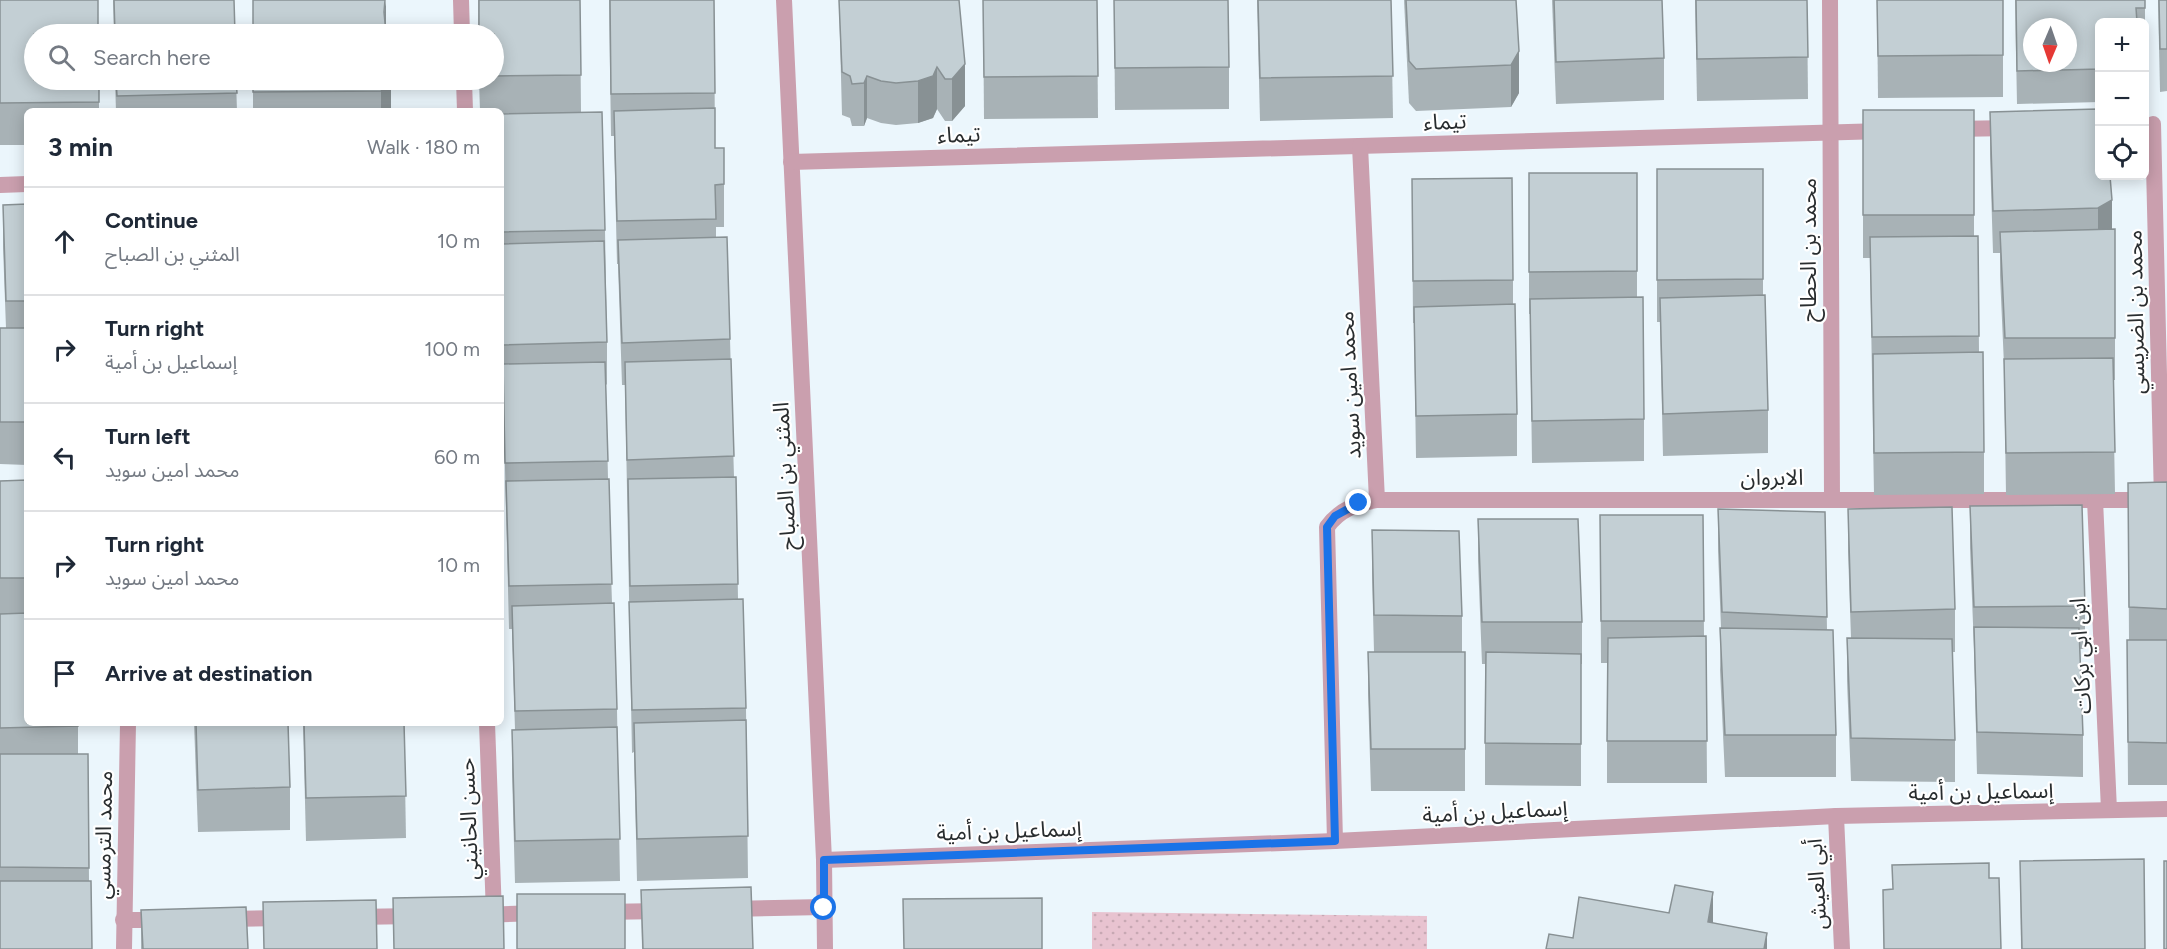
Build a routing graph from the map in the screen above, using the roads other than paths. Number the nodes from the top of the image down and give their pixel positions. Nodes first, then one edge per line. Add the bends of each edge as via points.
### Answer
1 (461, 0) edge
2 (784, 0) edge
3 (1830, 0) edge
4 (462, 24) edge
5 (464, 90) edge
6 (465, 108) edge
7 (2155, 124) edge
8 (2029, 127) edge
9 (1935, 130) edge
10 (1900, 131) edge
11 (1829, 133) junction
12 (1360, 146) junction
13 (791, 162) junction
14 (24, 184) edge
15 (0, 185) edge
16 (1377, 500) junction
17 (1832, 500) junction
18 (2095, 500) junction
19 (2165, 500) edge
20 (128, 726) edge
21 (487, 726) edge
22 (2167, 809) edge
23 (2109, 810) junction
24 (1836, 816) junction
25 (1335, 841) junction
26 (824, 860) junction
27 (824, 908) junction
28 (683, 910) edge
29 (718, 910) edge
30 (588, 912) edge
31 (553, 913) edge
32 (494, 914) junction
33 (434, 915) edge
34 (458, 915) edge
35 (303, 917) edge
36 (339, 917) edge
37 (183, 919) edge
38 (207, 919) edge
39 (123, 920) junction
40 (124, 949) edge
41 (825, 949) edge
42 (1842, 949) edge

1 - 4 street
2 - 13 street, المثني بن الصباح
3 - 11 street, محمد بن الحطاح
5 - 6 street
7 - 19 street, محمد بن الضريسي
8 - 9 street
10 - 11 street, تيماء
11 - 12 street, تيماء
11 - 17 street, محمد بن الحطاح
12 - 13 street, تيماء
12 - 16 street, محمد امين سويد
13 - 26 street, المثني بن الصباح
14 - 15 street
16 - 17 street, الابروان
16 - 25 street via 1359,503 1335,516 1327,527
17 - 18 street, الابروان
18 - 19 street, الابروان
18 - 23 street, ابن ابي بركات
20 - 39 street, محمد الترمسي
21 - 32 street, حسن الحانيني
22 - 23 street, إسماعيل بن أمية
23 - 24 street, إسماعيل بن أمية
24 - 25 street, إسماعيل بن أمية
24 - 42 street, أبي العيش
25 - 26 street, إسماعيل بن أمية
26 - 27 street, المثني بن الصباح
27 - 29 street
27 - 41 street, المثني بن الصباح
28 - 30 street
31 - 32 street
32 - 34 street
33 - 36 street
35 - 38 street
37 - 39 street
39 - 40 street, محمد الترمسي

